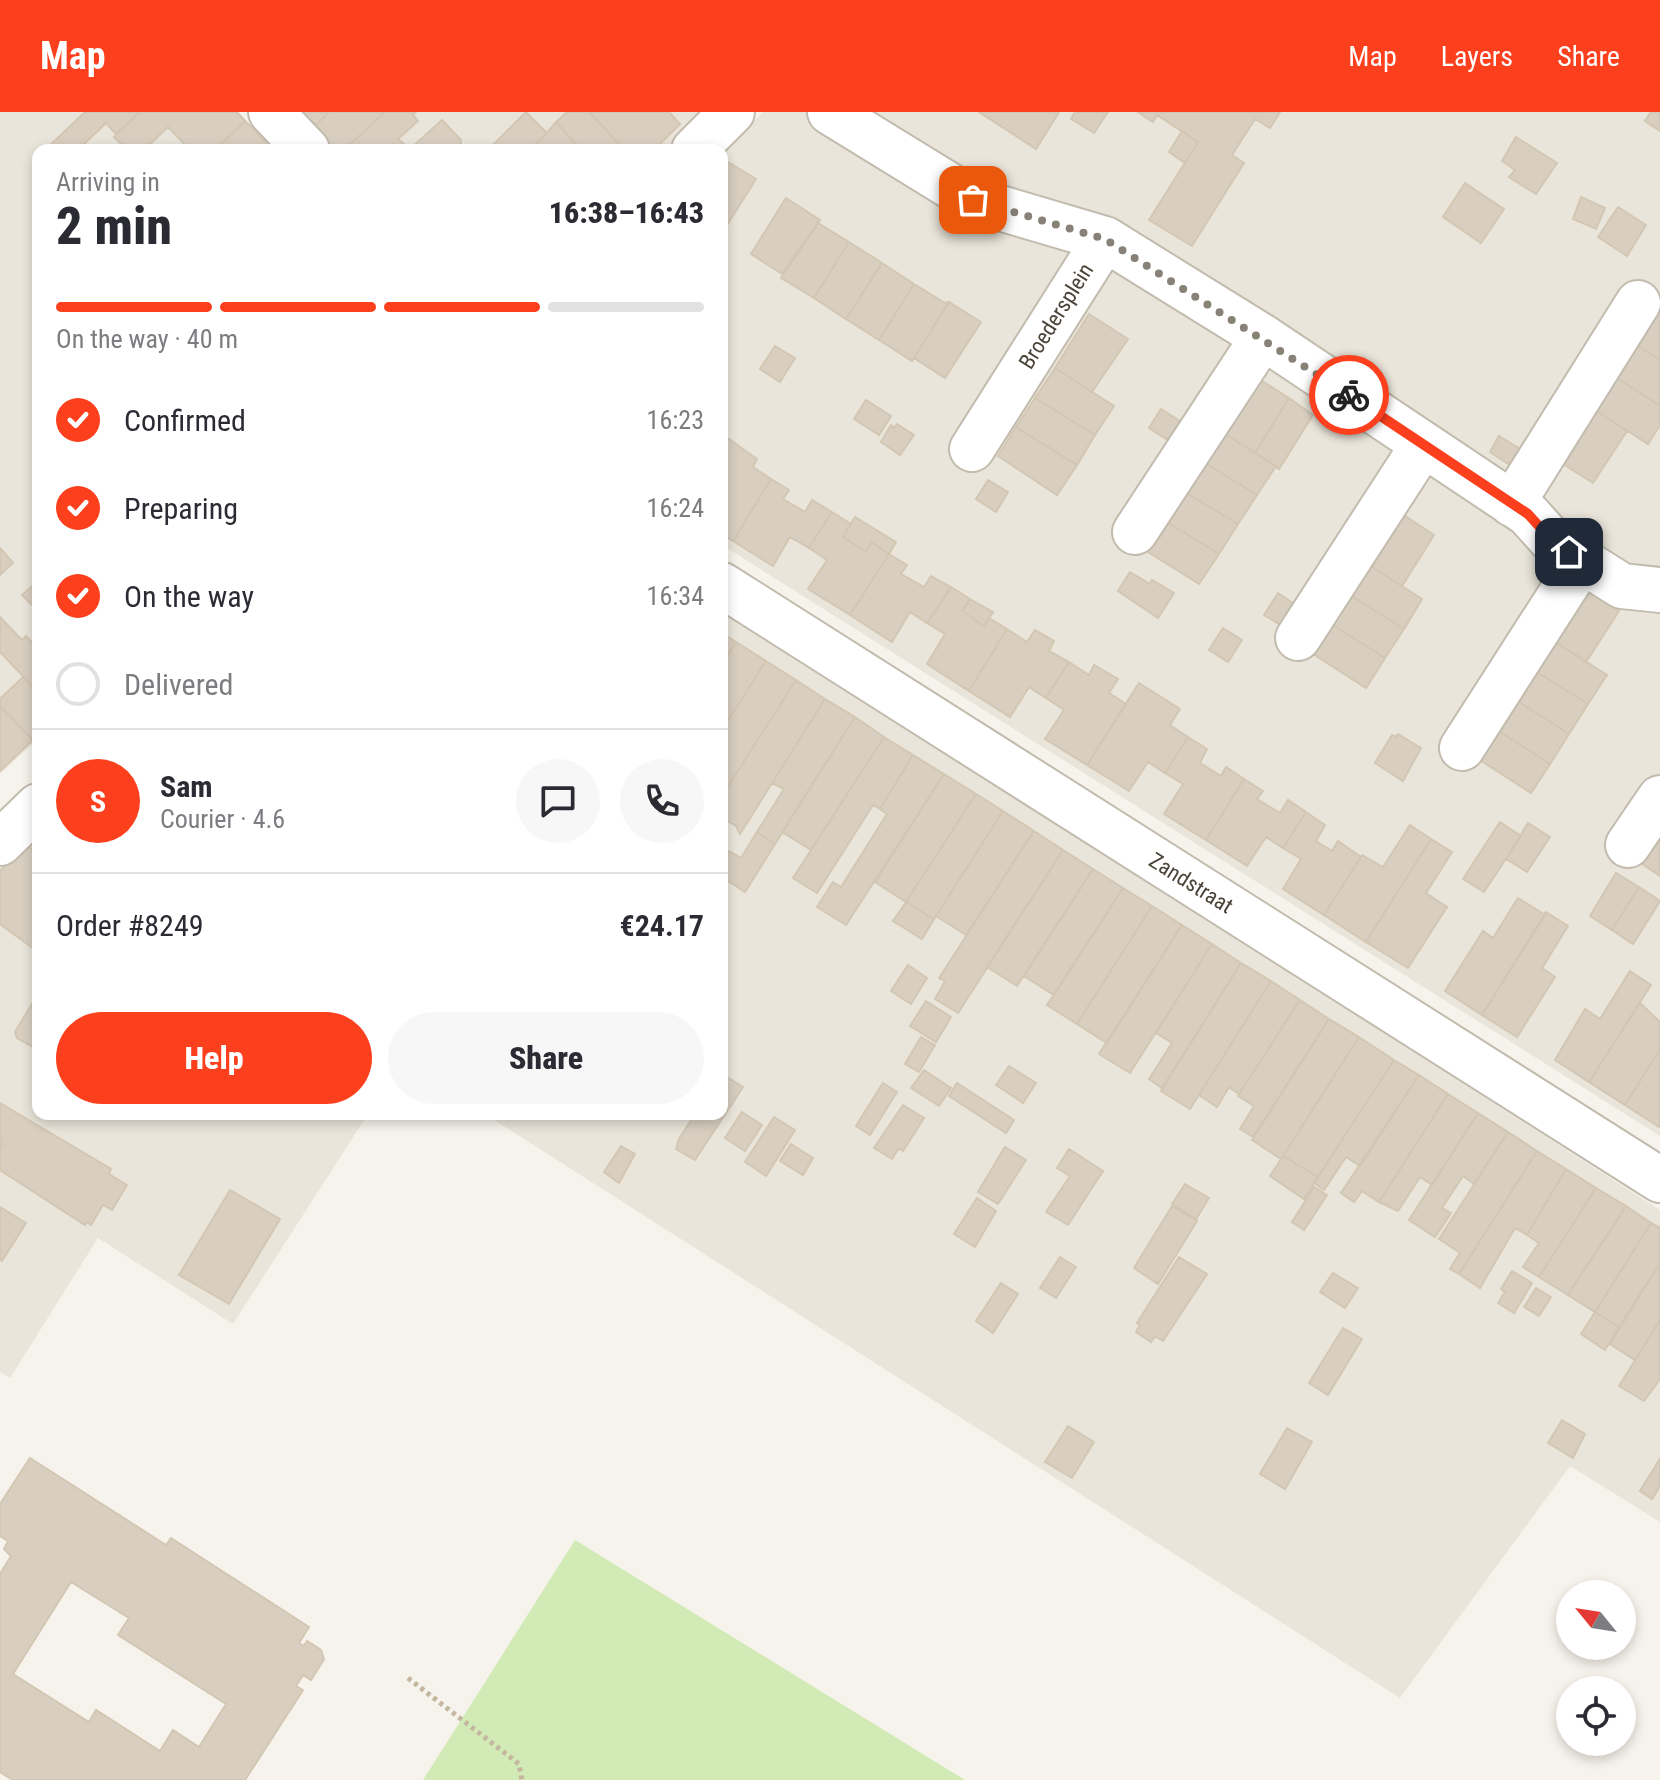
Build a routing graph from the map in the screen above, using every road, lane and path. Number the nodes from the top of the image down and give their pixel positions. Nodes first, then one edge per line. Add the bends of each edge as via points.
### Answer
1 (271, 112) edge
2 (732, 112) edge
3 (830, 112) edge
4 (301, 144) edge
5 (700, 144) edge
6 (1105, 239) junction
7 (1638, 303) dead end
8 (1263, 337) junction
9 (1423, 445) junction
10 (972, 449) dead end
11 (1512, 504) junction
12 (1135, 532) dead end
13 (1582, 561) junction
14 (728, 589) edge
15 (1660, 590) edge
16 (1298, 638) dead end
17 (1462, 748) dead end
18 (1660, 798) edge
19 (32, 812) edge
20 (0, 843) edge
21 (1628, 845) dead end
22 (1660, 1180) edge
23 (408, 1678) dead end
24 (522, 1780) edge

1 - 4 street
2 - 5 street
3 - 6 street, Broedersplein via 973,200
6 - 8 street
6 - 10 street, Broedersplein
7 - 11 street
8 - 9 street
8 - 12 street
9 - 11 street
9 - 16 street
11 - 13 street
13 - 15 street via 1622,586
13 - 17 street
14 - 22 street, Zandstraat
18 - 21 street
19 - 20 street
23 - 24 path via 519,1764

